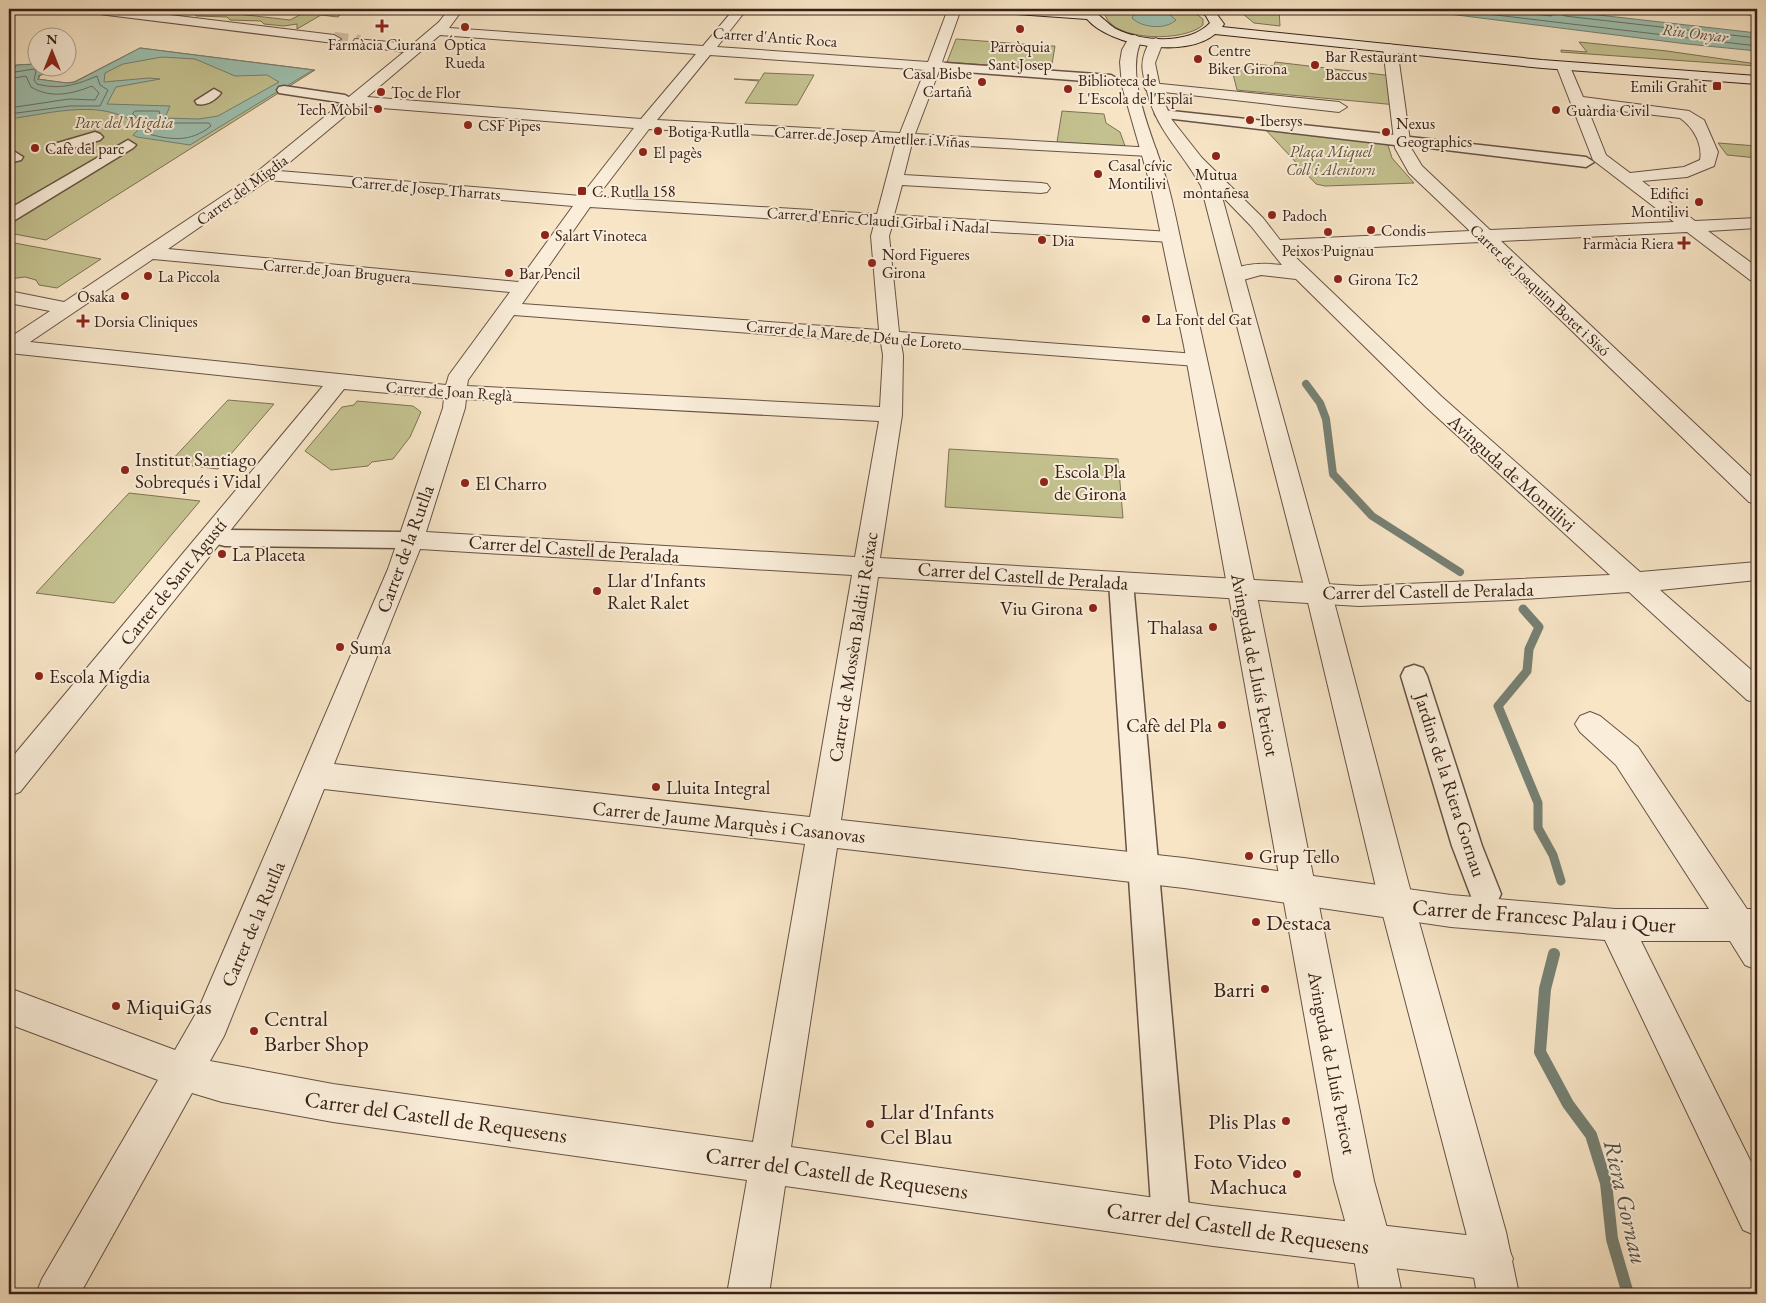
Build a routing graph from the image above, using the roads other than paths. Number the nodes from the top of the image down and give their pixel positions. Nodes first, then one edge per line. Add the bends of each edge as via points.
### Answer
1 (91, 9) edge
2 (456, 9) edge
3 (741, 9) edge
4 (955, 9) edge
5 (1003, 9) edge
6 (1205, 9) edge
7 (1736, 9) edge
8 (1757, 11) edge
9 (1093, 12) edge
10 (1214, 30) junction
11 (437, 31) junction
12 (334, 39) tunnel mouth
13 (1135, 39) junction
14 (360, 42) tunnel mouth
15 (1156, 42) junction
16 (1390, 48) junction
17 (417, 49) junction
18 (708, 50) junction
19 (1563, 65) junction
20 (939, 66) junction
21 (1111, 79) dead end
22 (1756, 81) edge
23 (1151, 87) junction
24 (284, 90) dead end
25 (350, 100) junction
26 (1576, 101) junction
27 (1339, 107) dead end
28 (1162, 114) junction
29 (645, 124) junction
30 (95, 137) dead end
31 (905, 138) junction
32 (128, 145) dead end
33 (56, 148) dead end
34 (1149, 151) junction
35 (1196, 161) junction
36 (1586, 162) dead end
37 (266, 175) junction
38 (1626, 178) junction
39 (895, 180) junction
40 (1041, 188) dead end
41 (586, 202) junction
42 (9, 216) edge
43 (885, 220) junction
44 (1757, 223) edge
45 (1690, 226) junction
46 (1484, 236) junction
47 (1171, 237) junction
48 (1275, 246) junction
49 (150, 253) junction
50 (1302, 275) junction
51 (1236, 276) junction
52 (1757, 276) edge
53 (524, 288) junction
54 (9, 297) edge
55 (66, 308) junction
56 (510, 309) junction
57 (890, 337) junction
58 (9, 347) edge
59 (1197, 360) junction
60 (338, 382) junction
61 (456, 393) junction
62 (891, 414) junction
63 (1757, 496) edge
64 (225, 538) dead end
65 (406, 540) junction
66 (866, 566) junction
67 (1757, 571) edge
68 (1121, 582) junction
69 (1636, 583) junction
70 (1241, 589) junction
71 (1319, 594) junction
72 (1414, 676) dead end
73 (1757, 692) edge
74 (1590, 724) dead end
75 (315, 775) junction
76 (9, 783) edge
77 (822, 832) junction
78 (1144, 869) junction
79 (1299, 890) junction
80 (1485, 894) dead end
81 (1348, 898) joint
82 (1397, 904) junction
83 (1615, 925) junction
84 (1751, 935) edge
85 (9, 1006) edge
86 (184, 1072) junction
87 (769, 1164) junction
88 (1757, 1216) edge
89 (1171, 1220) junction
90 (1372, 1246) junction
91 (1495, 1277) edge
92 (57, 1294) edge
93 (748, 1294) edge
94 (1381, 1294) edge

1 - 12 street
2 - 11 street, Carrer del Migdia
3 - 18 street, Carrer de la Rutlla
4 - 20 street, Carrer de Mossèn Baldiri Reixac
5 - 9 street
6 - 10 street via 1216,18
7 - 8 street
9 - 13 street via 1102,28
10 - 15 street via 1197,38
10 - 16 street
11 - 17 street, Carrer del Migdia
11 - 18 street, Carrer d'Antic Roca
13 - 15 street
13 - 34 street, Avinguda de Lluís Pericot via 1129,50 1129,86
14 - 17 street
15 - 23 street via 1148,63
16 - 19 street
16 - 46 street, Carrer de Joaquim Botet i Sisó via 1404,152 1423,178
17 - 25 street, Carrer del Migdia
18 - 20 street, Carrer d'Antic Roca
18 - 29 street, Carrer de la Rutlla
19 - 22 street
19 - 26 street
20 - 21 street, Carrer d'Antic Roca
20 - 31 street, Carrer de Mossèn Baldiri Reixac
23 - 27 street
23 - 28 street
24 - 25 street
25 - 29 street, Carrer de Josep Ametller i Viñas
25 - 37 street, Carrer del Migdia
26 - 38 street via 1599,157
26 - 38 street via 1667,110 1684,114 1698,123 1710,152 1708,163 1687,172
28 - 35 street via 1178,141
28 - 36 street
29 - 31 street, Carrer de Josep Ametller i Viñas
29 - 41 street, Carrer de la Rutlla
30 - 33 street
31 - 34 street, Carrer de Josep Ametller i Viñas
31 - 39 street, Carrer de Mossèn Baldiri Reixac
32 - 42 street
34 - 47 street, Avinguda de Lluís Pericot
35 - 48 street via 1257,222
35 - 51 street via 1210,186
37 - 41 street, Carrer de Josep Tharrats
37 - 49 street, Carrer del Migdia
38 - 45 street
39 - 40 street
39 - 43 street, Carrer de Mossèn Baldiri Reixac
41 - 43 street, Carrer d'Enric Claudi Girbal i Nadal
41 - 53 street, Carrer de la Rutlla
43 - 47 street, Carrer d'Enric Claudi Girbal i Nadal
43 - 57 street, Carrer de Mossèn Baldiri Reixac via 880,236
44 - 45 street
45 - 46 street
45 - 52 street
46 - 48 street
46 - 63 street, Carrer de Joaquim Botet i Sisó
47 - 59 street, Avinguda de Lluís Pericot
48 - 50 street, Avinguda de Montilivi
49 - 53 street, Carrer de Joan Bruguera
49 - 55 street, Carrer del Migdia
50 - 51 street via 1258,269
50 - 69 street, Avinguda de Montilivi via 1434,402
51 - 71 street
53 - 56 street, Carrer de la Rutlla
54 - 55 street
55 - 58 street, Carrer del Migdia
56 - 57 street, Carrer de la Mare de Déu de Loreto
56 - 61 street, Carrer de la Rutlla via 457,380
57 - 59 street, Carrer de la Mare de Déu de Loreto
57 - 62 street, Carrer de Mossèn Baldiri Reixac via 893,355
58 - 60 street, Carrer de Joan Reglà
59 - 70 street, Avinguda de Lluís Pericot
60 - 61 street, Carrer de Joan Reglà
60 - 76 street, Carrer de Sant Agustí
61 - 62 street, Carrer de Joan Reglà
61 - 65 street, Carrer de la Rutlla via 454,408
62 - 66 street, Carrer de Mossèn Baldiri Reixac
64 - 65 street, Carrer del Castell de Peralada
65 - 66 street, Carrer del Castell de Peralada
65 - 75 street, Carrer de la Rutlla
66 - 68 street, Carrer del Castell de Peralada
66 - 77 street, Carrer de Mossèn Baldiri Reixac
67 - 69 street, Carrer del Castell de Peralada
68 - 70 street, Carrer del Castell de Peralada
68 - 78 street
69 - 71 street, Carrer del Castell de Peralada via 1452,594
69 - 73 street, Avinguda de Montilivi
70 - 71 street, Carrer del Castell de Peralada
70 - 79 street, Avinguda de Lluís Pericot
71 - 82 street
72 - 80 street, Jardins de la Riera Gornau
74 - 84 street, Carrer de Francesc Palau i Quer via 1627,756
75 - 77 street, Carrer de Jaume Marquès i Casanovas
75 - 86 street, Carrer de la Rutlla via 211,1023
77 - 78 street, Carrer de Jaume Marquès i Casanovas
77 - 87 street, Carrer de Mossèn Baldiri Reixac
78 - 79 street, Carrer de Jaume Marquès i Casanovas
78 - 89 street
79 - 81 street, Carrer de Jaume Marquès i Casanovas
79 - 90 street, Avinguda de Lluís Pericot via 1354,1181
81 - 82 street, Carrer de Francesc Palau i Quer
82 - 83 street, Carrer de Francesc Palau i Quer
82 - 91 street
83 - 84 street, Carrer de Francesc Palau i Quer
83 - 88 street
85 - 86 street, Carrer del Castell de Requesens
86 - 87 street, Carrer del Castell de Requesens via 222,1084 333,1103
86 - 92 street, Carrer de la Rutlla
87 - 89 street, Carrer del Castell de Requesens
87 - 93 street, Carrer de Mossèn Baldiri Reixac
89 - 90 street, Carrer del Castell de Requesens
90 - 91 street, Carrer del Castell de Requesens
90 - 94 street, Avinguda de Lluís Pericot

